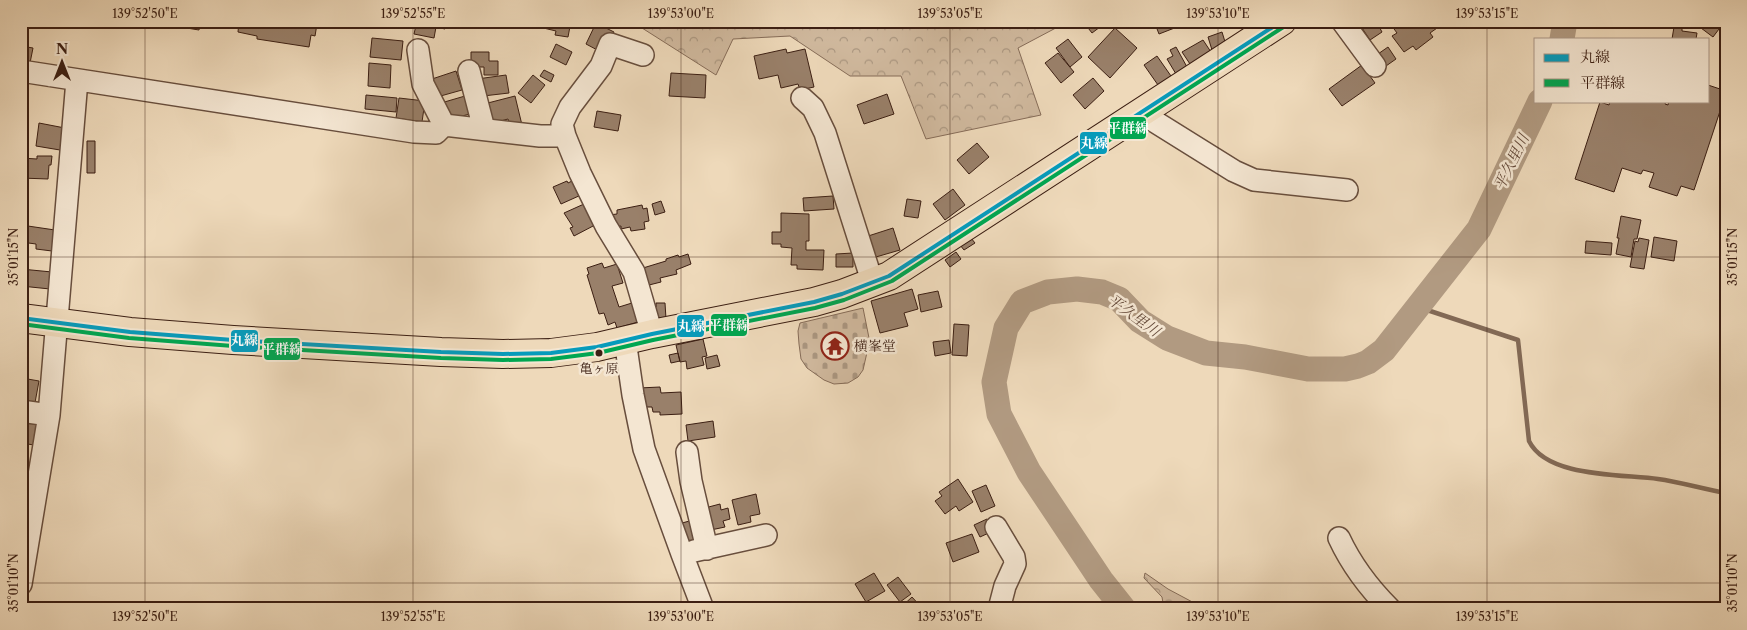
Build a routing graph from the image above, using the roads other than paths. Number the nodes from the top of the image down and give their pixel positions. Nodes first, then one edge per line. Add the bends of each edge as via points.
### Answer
1 (1282, 21) edge
2 (1342, 21) edge
3 (418, 50) dead end
4 (643, 55) dead end
5 (1375, 66) dead end
6 (21, 71) edge
7 (469, 71) dead end
8 (77, 80) junction
9 (802, 98) dead end
10 (1140, 113) junction
11 (444, 125) junction
12 (484, 129) junction
13 (565, 136) junction
14 (1347, 190) dead end
15 (873, 284) junction
16 (21, 318) edge
17 (58, 323) junction
18 (652, 334) junction
19 (625, 340) junction
20 (21, 411) edge
21 (49, 415) junction
22 (687, 452) dead end
23 (29, 488) edge
24 (996, 526) dead end
25 (766, 535) dead end
26 (1339, 538) dead end
27 (708, 549) junction
28 (682, 554) junction
29 (21, 584) edge
30 (703, 609) edge
31 (999, 609) edge
32 (1390, 609) edge

1 - 10 main road
2 - 5 street
3 - 11 street via 423,84
4 - 13 street via 610,44 601,66 570,107 562,124
6 - 8 street
7 - 12 street
8 - 11 street via 414,132 436,133
8 - 17 street
9 - 15 street via 813,108 825,134
10 - 14 street via 1254,180
10 - 15 main road
11 - 12 street
12 - 13 street
13 - 18 street via 606,226 634,272
15 - 18 main road via 814,302
16 - 17 main road
17 - 19 main road via 130,332 457,352 551,353
17 - 21 street
18 - 19 main road
19 - 28 street via 644,449
20 - 21 street
21 - 23 street
22 - 27 street
23 - 29 street
24 - 31 street via 1015,564
25 - 27 street
26 - 32 street via 1364,581
27 - 28 street
28 - 30 street

